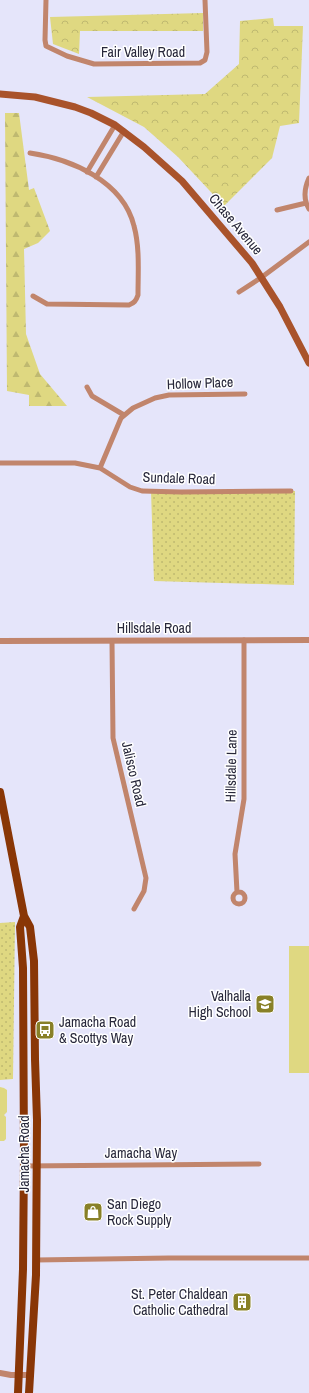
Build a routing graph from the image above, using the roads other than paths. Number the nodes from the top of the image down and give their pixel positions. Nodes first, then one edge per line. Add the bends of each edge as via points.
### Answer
1 (46, 0) edge
2 (205, 0) edge
3 (0, 94) edge
4 (115, 125) junction
5 (124, 132) junction
6 (30, 153) dead end
7 (87, 172) junction
8 (96, 177) junction
9 (309, 178) edge
10 (306, 203) junction
11 (309, 209) edge
12 (277, 210) dead end
13 (309, 242) edge
14 (262, 278) junction
15 (239, 292) dead end
16 (33, 296) dead end
17 (309, 363) edge
18 (87, 387) dead end
19 (245, 394) dead end
20 (124, 415) junction
21 (0, 463) edge
22 (100, 468) junction
23 (291, 491) dead end
24 (244, 640) junction
25 (309, 640) edge
26 (0, 641) edge
27 (112, 641) junction
28 (0, 792) edge
29 (237, 892) dead end
30 (134, 909) dead end
31 (24, 916) junction
32 (35, 1059) junction
33 (24, 1070) junction
34 (259, 1164) dead end
35 (37, 1165) junction
36 (24, 1166) junction
37 (309, 1258) edge
38 (36, 1260) junction
39 (0, 1373) edge
40 (19, 1375) junction
41 (30, 1375) junction
42 (18, 1393) edge
43 (29, 1393) edge

1 - 2 street, Fair Valley Road via 46,46 94,64 200,63 205,60 207,52
3 - 4 main road, Chase Avenue via 57,102 91,113
4 - 5 main road, Chase Avenue
4 - 7 street
5 - 8 street
5 - 14 main road, Chase Avenue via 182,181 236,243
6 - 7 street via 45,155
7 - 8 street
8 - 16 street via 121,199 134,225 137,248 137,300 129,305 47,304
9 - 10 street via 305,193
10 - 11 street
10 - 12 street
13 - 14 street
14 - 15 street
14 - 17 main road, Chase Avenue
18 - 20 street via 92,396
19 - 20 street, Hollow Place via 169,395 155,398
20 - 22 street
21 - 22 street, Sundale Road via 75,463
22 - 23 street, Sundale Road via 130,487 142,491
24 - 25 street, Hillsdale Road
24 - 27 street, Hillsdale Road
24 - 29 street, Hillsdale Lane via 244,799 235,854
26 - 27 street, Hillsdale Road
27 - 30 street, Jalisco Road via 113,738 146,878 144,891
28 - 31 main road, Jamacha Road
31 - 32 main road, Jamacha Road via 30,927 34,961
31 - 33 main road, Jamacha Road via 20,927
32 - 33 main road
32 - 35 main road, Jamacha Road
33 - 36 main road, Jamacha Road
34 - 35 street, Jamacha Way
35 - 36 street, Jamacha Way
35 - 38 main road, Jamacha Road
36 - 40 main road, Jamacha Road
37 - 38 street
38 - 41 main road, Jamacha Road
39 - 40 street
40 - 41 street
40 - 42 main road, Jamacha Road
41 - 43 main road, Jamacha Road

